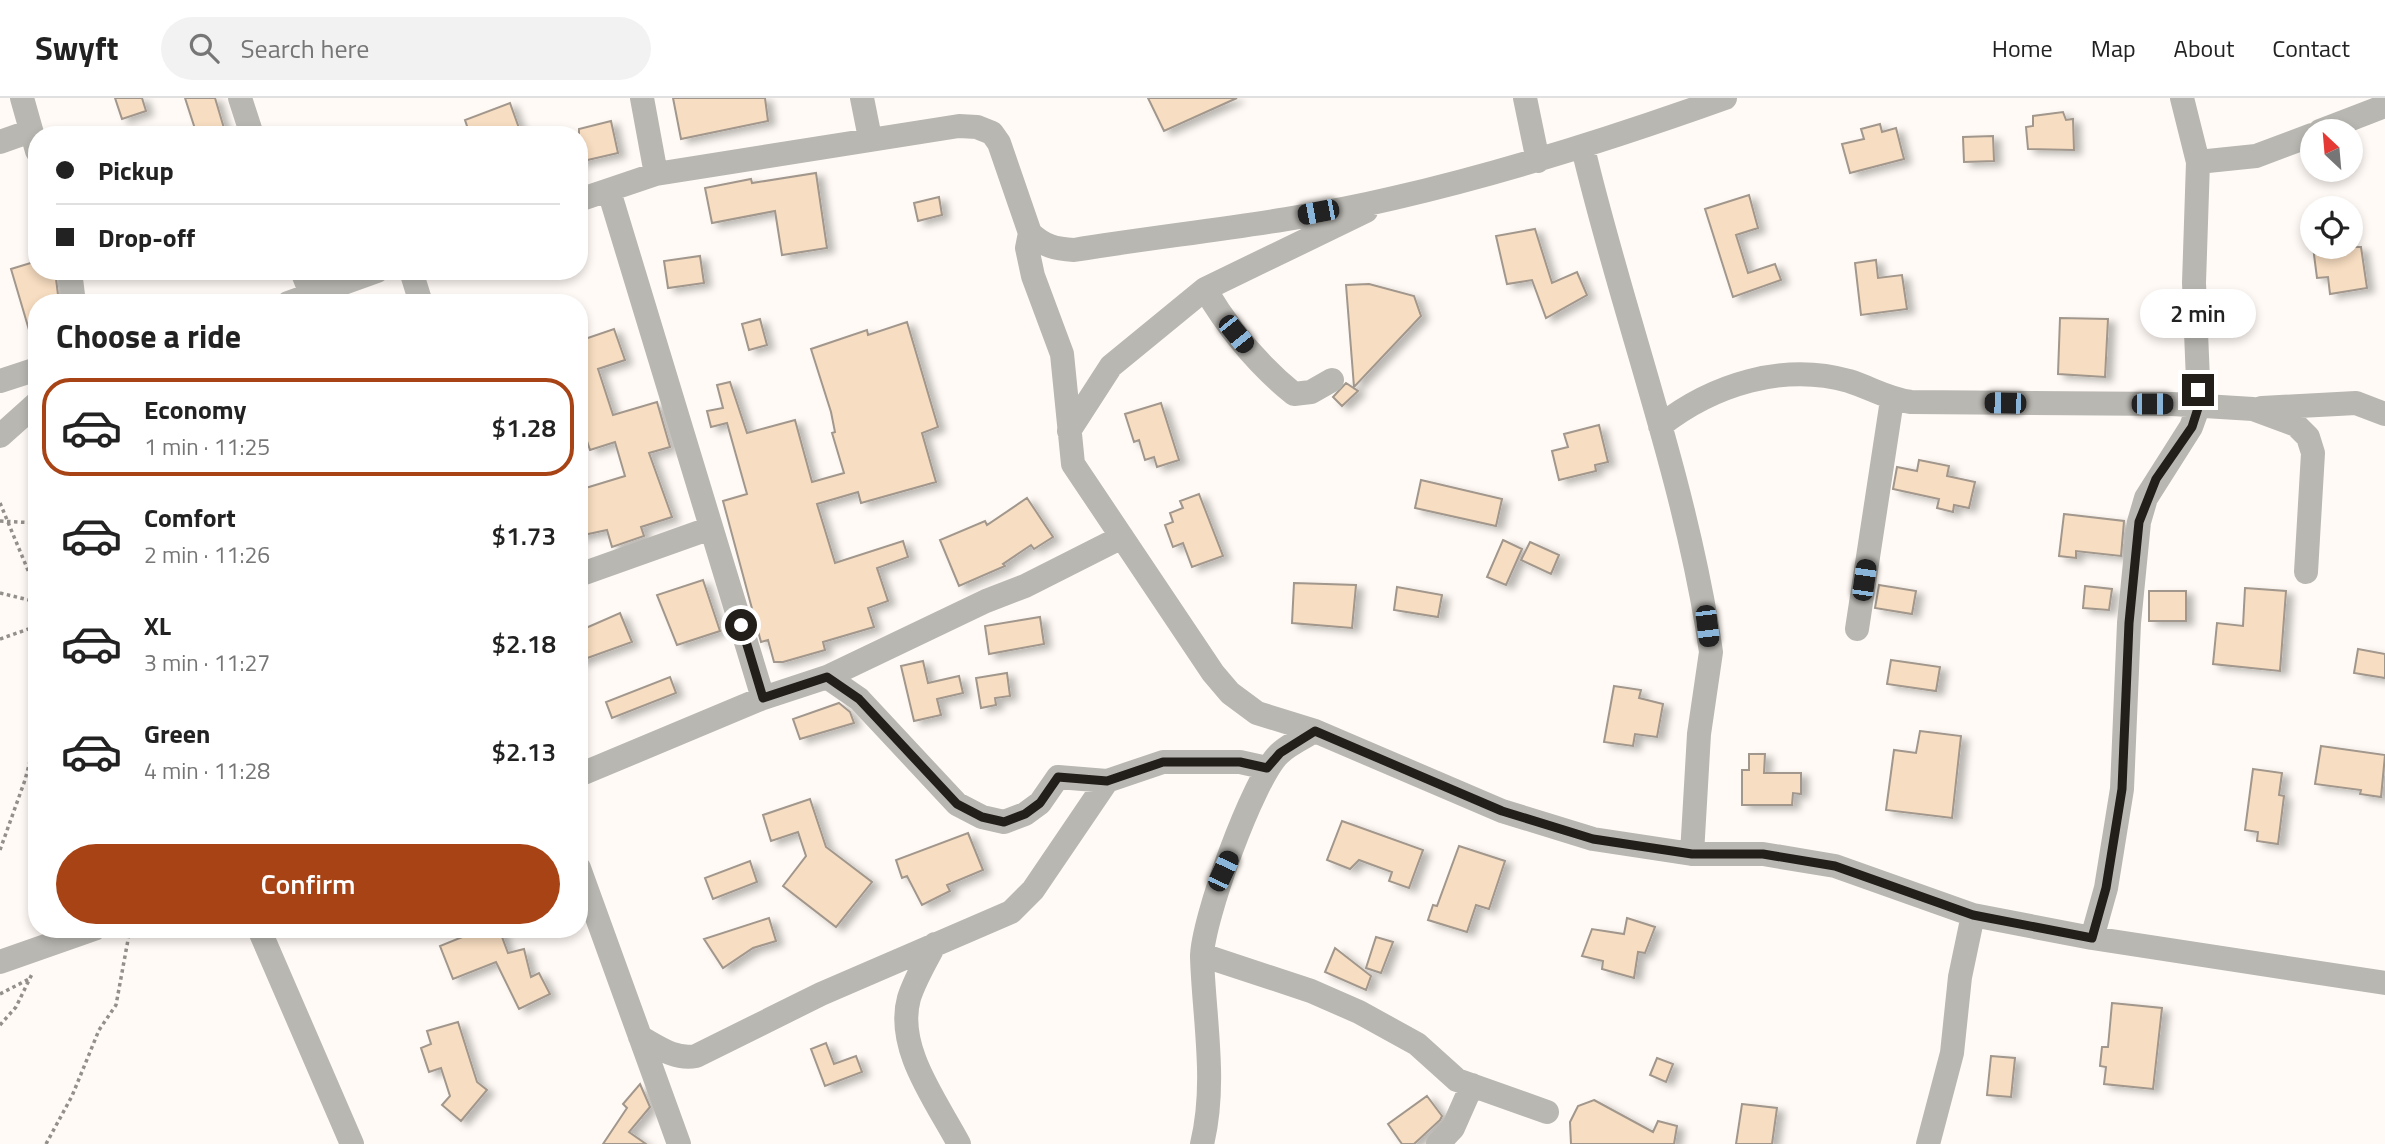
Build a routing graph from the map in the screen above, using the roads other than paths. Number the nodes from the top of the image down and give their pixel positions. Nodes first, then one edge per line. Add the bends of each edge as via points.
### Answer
1 (22, 98) edge
2 (240, 98) edge
3 (642, 98) edge
4 (862, 98) edge
5 (1525, 98) edge
6 (1725, 98) edge
7 (2182, 98) edge
8 (2385, 106) edge
9 (2351, 119) edge
10 (30, 126) edge
11 (249, 126) edge
12 (870, 138) junction
13 (2300, 140) edge
14 (28, 141) edge
15 (0, 142) edge
16 (1583, 148) junction
17 (1538, 161) junction
18 (2198, 162) junction
19 (656, 174) junction
20 (609, 191) junction
21 (588, 197) edge
22 (1393, 198) junction
23 (1030, 233) junction
24 (353, 280) edge
25 (1205, 289) junction
26 (316, 294) edge
27 (28, 372) edge
28 (1332, 380) dead end
29 (1, 382) edge
30 (1892, 400) junction
31 (2199, 405) junction
32 (2253, 409) junction
33 (28, 411) edge
34 (2385, 414) edge
35 (1660, 426) junction
36 (1069, 431) junction
37 (0, 436) edge
38 (710, 527) junction
39 (1122, 537) junction
40 (588, 572) edge
41 (2306, 572) dead end
42 (1857, 629) dead end
43 (827, 677) junction
44 (763, 698) junction
45 (1315, 731) junction
46 (1267, 768) junction
47 (588, 771) edge
48 (1107, 781) junction
49 (1692, 854) junction
50 (588, 892) edge
51 (1973, 915) junction
52 (69, 938) edge
53 (263, 938) edge
54 (2092, 938) junction
55 (935, 944) junction
56 (1202, 955) junction
57 (0, 962) edge
58 (2385, 983) edge
59 (640, 1037) junction
60 (1472, 1085) junction
61 (1547, 1112) dead end
62 (348, 1141) edge
63 (678, 1144) edge
64 (959, 1144) edge
65 (1202, 1144) edge
66 (1438, 1144) edge
67 (1928, 1144) edge

1 - 10 street
2 - 11 street
3 - 19 street
4 - 12 street
5 - 17 street
6 - 16 street
7 - 18 street
8 - 9 street
12 - 19 street
12 - 23 street via 959,126 992,133
13 - 18 street via 2256,156
14 - 15 street
16 - 17 street
16 - 35 street
17 - 22 street
18 - 31 street via 2194,283
19 - 20 street
20 - 21 street
20 - 38 street
22 - 23 street via 1268,222 1073,250 1041,244
22 - 25 street
23 - 36 street via 1027,248 1033,276 1062,354
24 - 26 street
25 - 28 street via 1251,353 1294,394 1311,392
25 - 36 street via 1111,366
27 - 29 street
30 - 31 street
30 - 35 street via 1849,381 1784,376 1712,392
30 - 42 street
31 - 32 street
31 - 54 street via 2192,427 2146,498 2139,522 2129,623 2122,789 2106,888
32 - 34 street via 2356,404
32 - 41 street via 2296,425 2308,437 2313,453
33 - 37 street
35 - 49 street via 1702,594 1711,652 1699,734
36 - 39 street via 1073,464
38 - 40 street
38 - 44 street
39 - 43 street
39 - 45 street via 1230,692 1257,713
43 - 44 street
43 - 48 street via 859,699 957,804 982,817 1004,822 1025,814 1040,803 1058,777
44 - 47 street
45 - 46 street via 1280,753
45 - 49 street via 1502,811 1593,839
46 - 48 street via 1240,762 1163,762
46 - 56 street via 1223,871
48 - 55 street via 1020,905
49 - 51 street via 1763,854 1835,866
50 - 59 street
51 - 54 street
51 - 67 street via 1960,977 1952,1053
52 - 57 street
53 - 62 street
54 - 58 street
55 - 59 street via 821,993 696,1056 673,1054
55 - 64 street via 909,998 908,1035 917,1065
56 - 60 street via 1359,1012 1417,1044 1457,1080
56 - 65 street via 1208,1026
59 - 63 street
60 - 61 street
60 - 66 street via 1453,1128

